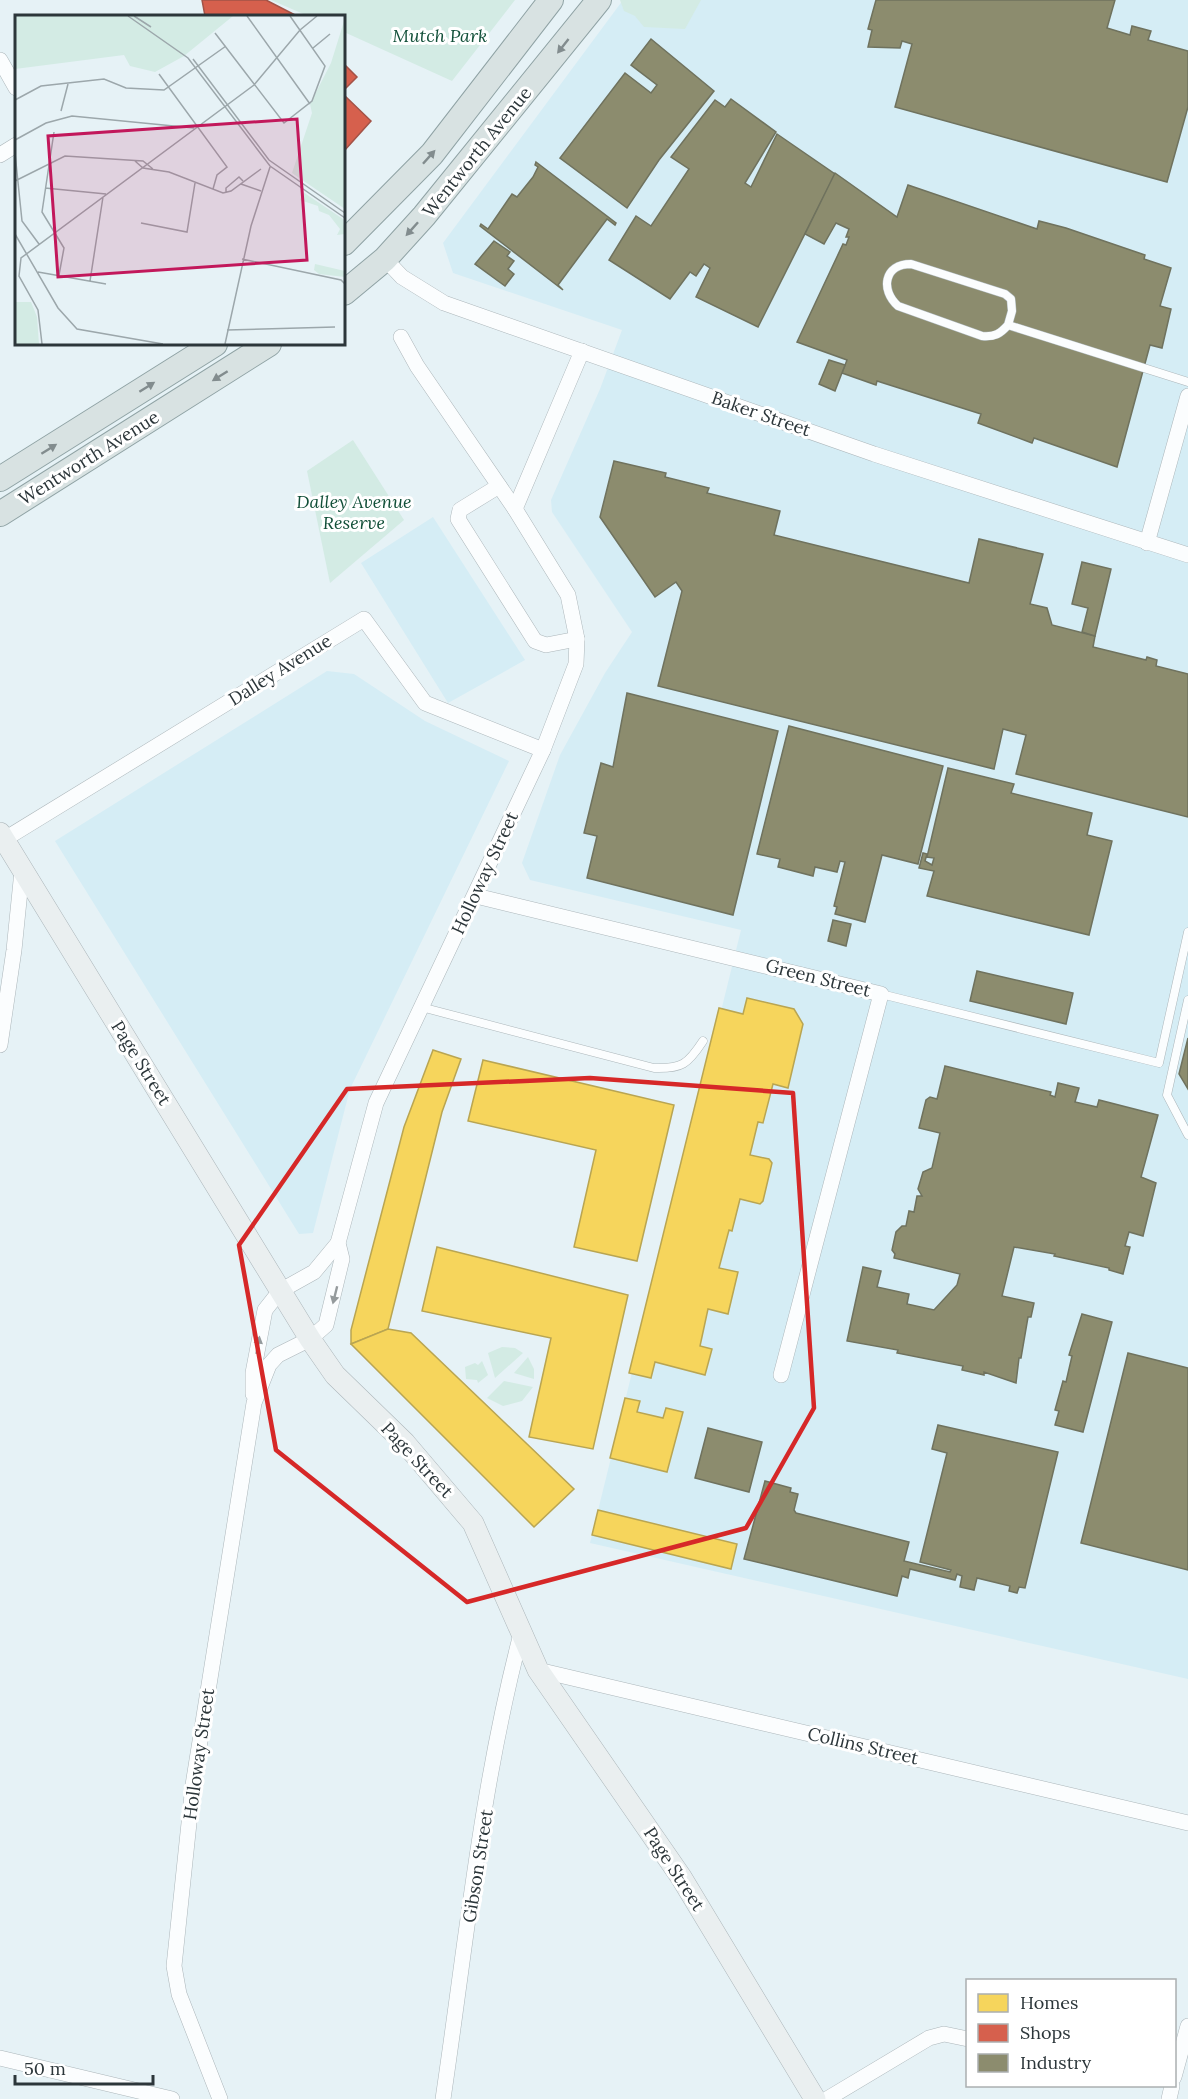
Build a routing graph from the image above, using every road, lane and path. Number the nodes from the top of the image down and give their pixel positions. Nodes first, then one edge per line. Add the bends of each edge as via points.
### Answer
1 (551, 0) edge
2 (598, 0) edge
3 (0, 60) edge
4 (15, 86) edge
5 (15, 146) edge
6 (0, 155) edge
7 (352, 236) edge
8 (385, 259) junction
9 (345, 291) edge
10 (1008, 324) junction
11 (401, 337) dead end
12 (213, 345) edge
13 (267, 345) edge
14 (582, 351) junction
15 (1188, 382) edge
16 (1188, 396) edge
17 (0, 479) edge
18 (499, 486) junction
19 (515, 509) junction
20 (0, 514) edge
21 (1147, 543) junction
22 (1188, 555) edge
23 (577, 639) junction
24 (543, 750) junction
25 (1, 838) edge
26 (22, 871) junction
27 (476, 896) junction
28 (1188, 932) edge
29 (882, 994) junction
30 (1188, 1000) edge
31 (422, 1007) junction
32 (703, 1041) dead end
33 (0, 1045) edge
34 (1188, 1135) edge
35 (338, 1243) junction
36 (280, 1292) junction
37 (310, 1338) junction
38 (781, 1375) dead end
39 (254, 1403) junction
40 (521, 1634) junction
41 (538, 1670) junction
42 (1188, 1823) edge
43 (1188, 2026) edge
44 (966, 2038) edge
45 (0, 2058) edge
46 (1176, 2067) edge
47 (172, 2099) edge
48 (220, 2099) edge
49 (443, 2099) edge
50 (815, 2099) edge
51 (828, 2099) edge

7 -> 1 main road, Wentworth Avenue via 432,154
2 -> 8 main road, Wentworth Avenue
3 - 4 street
5 - 6 street
7 - 8 main road, Baker Street
8 - 9 main road, Wentworth Avenue
8 - 14 street, Baker Street via 402,277 444,303
10 - 10 lane via 1001,334 982,336 898,306 889,297 886,286 893,269 901,264 967,281 1011,299
10 - 15 lane
11 - 18 street, Holloway Street
17 -> 12 main road, Wentworth Avenue
13 -> 20 main road, Wentworth Avenue
14 - 19 street
14 - 21 street, Baker Street via 874,454
16 - 21 street
18 - 19 street, Holloway Street
18 - 23 street via 460,510 458,519 536,641 546,645
19 - 23 street, Holloway Street via 568,595
21 - 22 street, Baker Street
23 - 24 street, Holloway Street via 576,664
24 - 25 street, Dalley Avenue via 425,703 364,619
24 - 27 street, Holloway Street
25 - 26 main road, Page Street
26 - 33 street
26 - 36 main road, Page Street
27 - 29 street, Green Street
27 - 31 street, Holloway Street
28 - 29 lane via 1159,1063
29 - 38 street, Green Street
30 - 34 lane via 1167,1095
31 - 32 lane via 654,1068 674,1068 690,1060
31 - 35 street, Holloway Street via 376,1103
35 - 36 street, Holloway Street via 314,1272
35 -> 37 street, Holloway Street via 342,1259 330,1312 326,1325
36 - 37 main road, Page Street
39 -> 36 street, Holloway Street via 253,1373 262,1320
37 - 39 street, Holloway Street via 278,1355 266,1372
37 - 40 main road, Page Street via 335,1375 405,1443 472,1523
39 - 48 street, Holloway Street via 193,1785 174,1966 179,1994
40 - 41 main road, Page Street
40 - 49 street, Gibson Street via 507,1689 482,1837
41 - 42 street, Collins Street
41 - 50 main road, Page Street via 681,1876
43 - 46 street
44 - 51 street via 944,2034 929,2038
45 - 47 street

